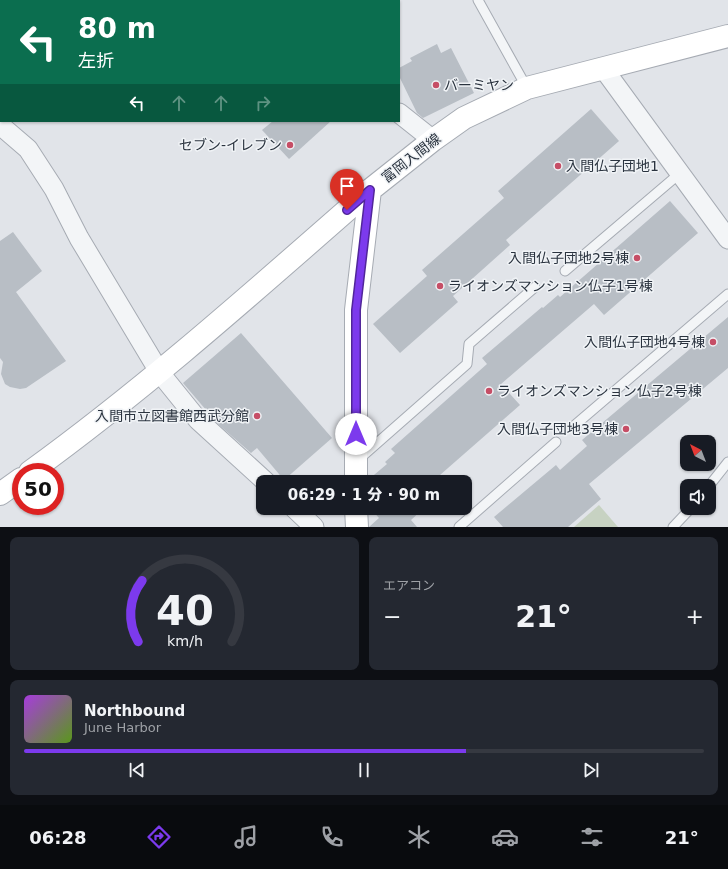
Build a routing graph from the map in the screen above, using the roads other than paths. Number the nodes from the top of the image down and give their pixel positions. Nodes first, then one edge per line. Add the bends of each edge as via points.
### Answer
1 (478, 0) edge
2 (728, 36) edge
3 (603, 68) junction
4 (528, 88) junction
5 (400, 113) edge
6 (2, 124) edge
7 (433, 140) junction
8 (679, 174) junction
9 (370, 190) junction
10 (728, 239) edge
11 (566, 271) dead end
12 (535, 287) dead end
13 (728, 294) edge
14 (160, 372) junction
15 (576, 425) dead end
16 (556, 442) dead end
17 (728, 462) edge
18 (42, 463) edge
19 (356, 472) edge
20 (258, 475) edge
21 (715, 479) edge
22 (12, 485) edge
23 (0, 494) edge
24 (301, 515) edge
25 (356, 515) edge
26 (684, 515) edge
27 (314, 527) edge
28 (357, 527) edge
29 (459, 527) edge
30 (673, 527) edge

1 - 4 lane
2 - 3 main road, 富岡入間線
3 - 4 main road, 富岡入間線
3 - 8 street
4 - 7 main road, 富岡入間線 via 464,118
5 - 7 street
6 - 14 street via 28,149
7 - 9 main road, 富岡入間線
8 - 10 street
8 - 11 lane
9 - 14 main road
9 - 19 main road, 富岡入間線 via 356,310
12 - 19 lane via 469,344 467,364
13 - 15 lane
14 - 18 main road
14 - 20 street via 198,420
16 - 29 lane
17 - 21 lane
22 - 23 main road
24 - 27 street
25 - 28 main road
26 - 30 lane

